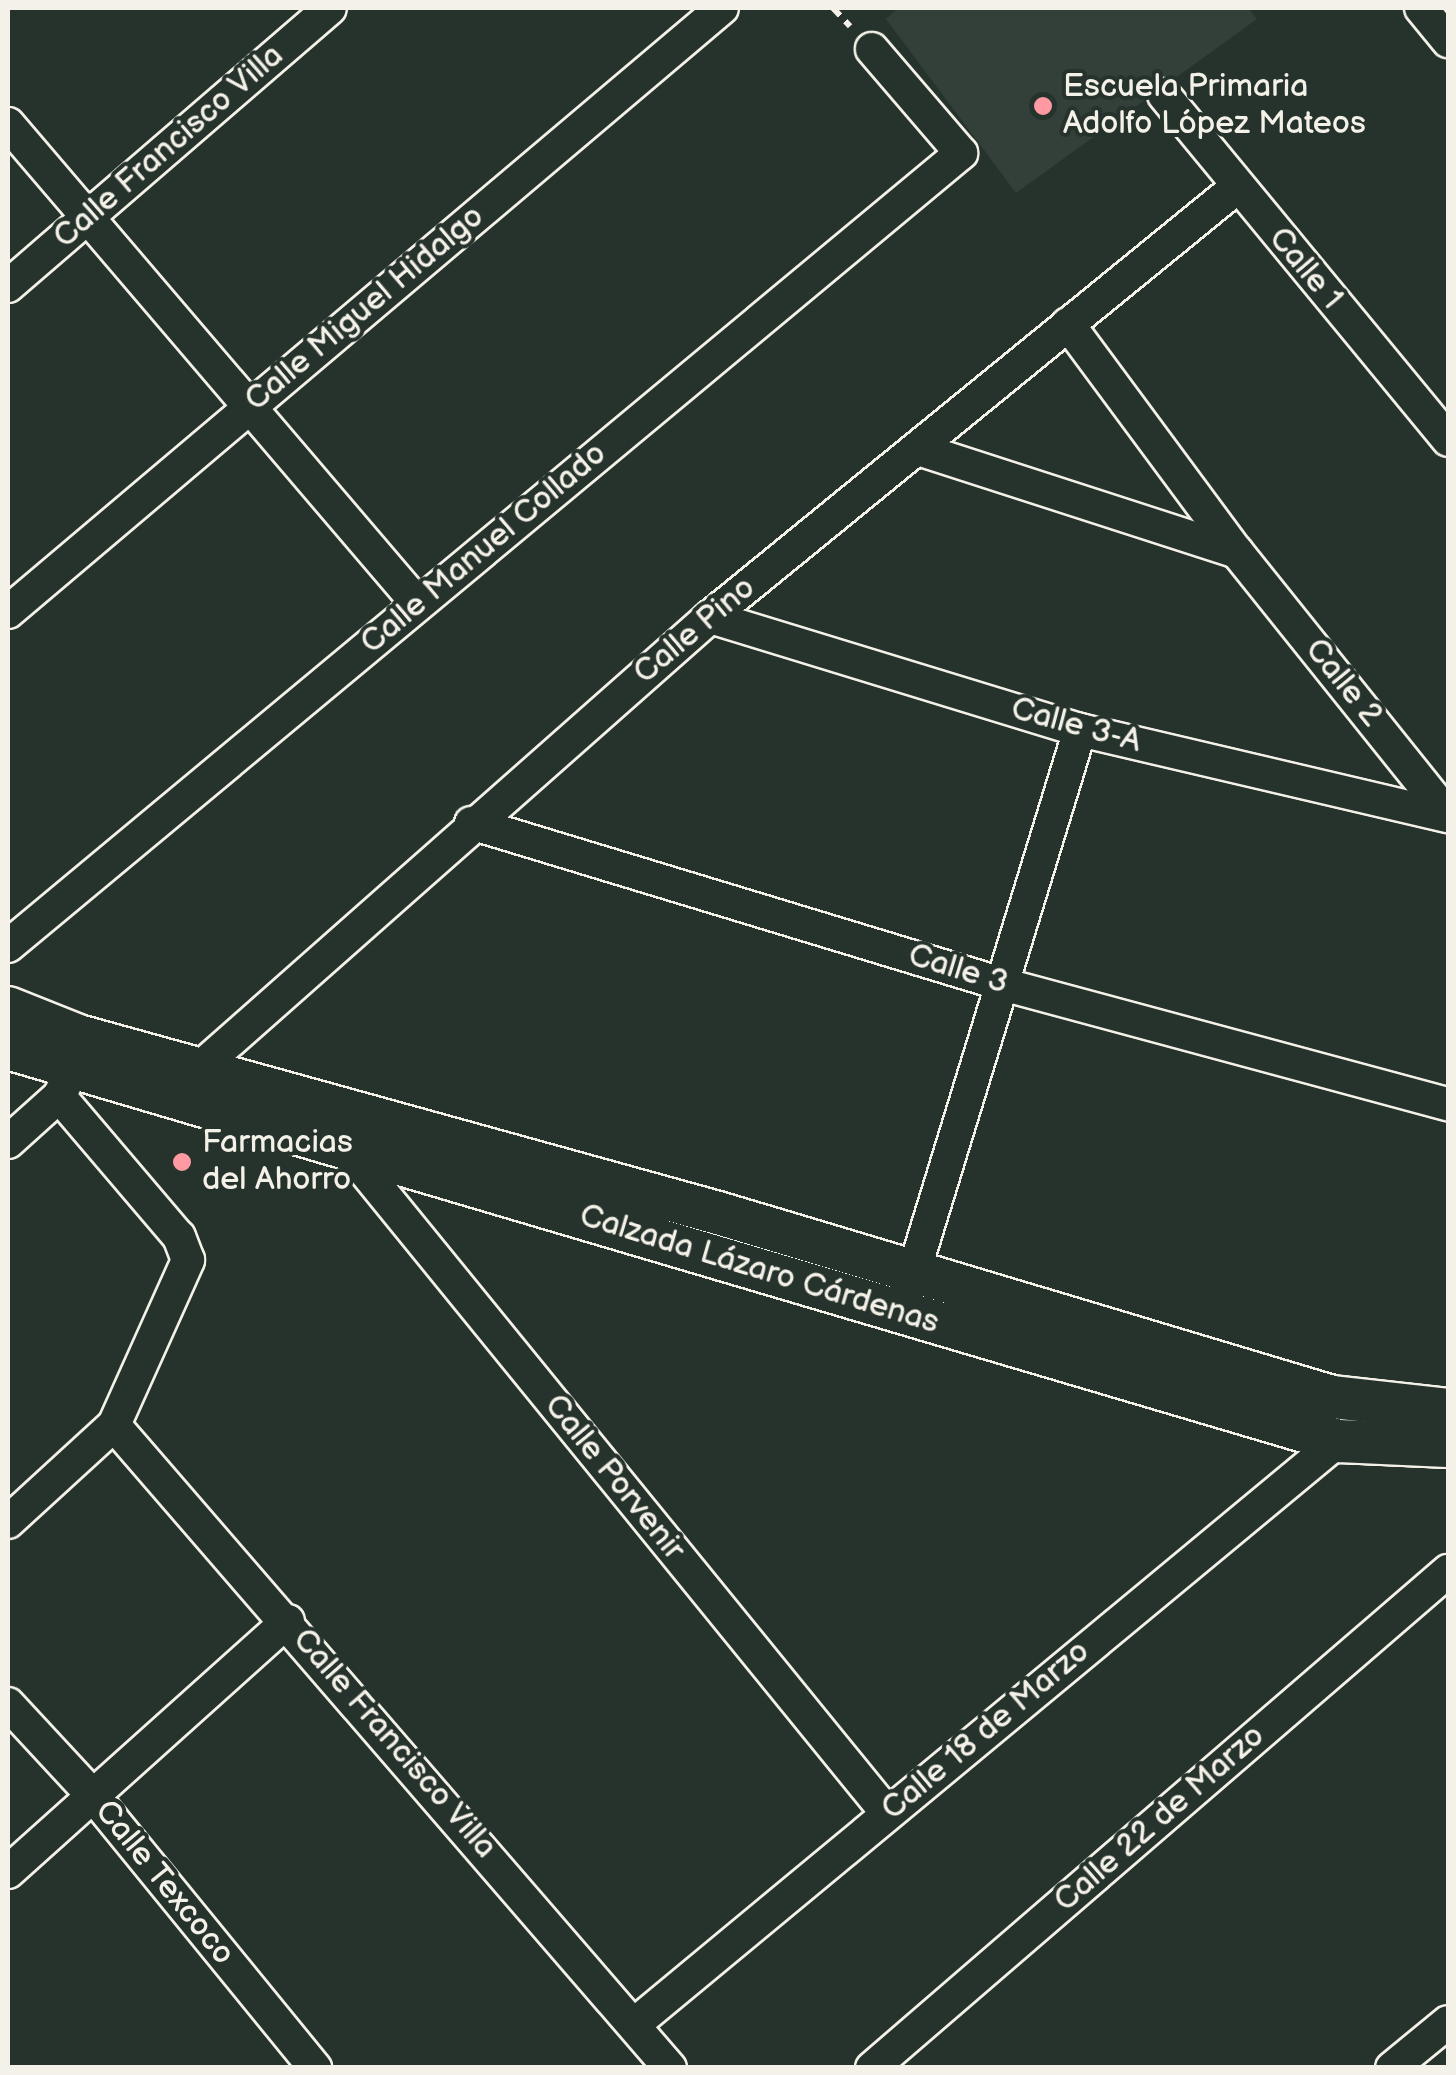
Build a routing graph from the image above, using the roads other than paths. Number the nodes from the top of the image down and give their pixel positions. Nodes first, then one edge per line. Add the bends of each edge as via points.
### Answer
1 (330, 8) edge
2 (722, 8) edge
3 (1421, 8) edge
4 (1448, 41) edge
5 (872, 50) dead end
6 (1164, 95) dead end
7 (8, 124) edge
8 (1237, 187) junction
9 (87, 218) junction
10 (8, 286) edge
11 (1068, 324) junction
12 (248, 408) junction
13 (1448, 440) edge
14 (918, 449) junction
15 (1237, 552) junction
16 (418, 604) junction
17 (8, 612) edge
18 (710, 617) junction
19 (1080, 730) junction
20 (1448, 816) edge
21 (470, 822) junction
22 (8, 946) edge
23 (1002, 984) junction
24 (8, 1008) edge
25 (8, 1048) edge
26 (71, 1066) junction
27 (184, 1082) junction
28 (1448, 1104) edge
29 (8, 1142) edge
30 (342, 1142) junction
31 (911, 1271) junction
32 (903, 1314) junction
33 (1448, 1410) edge
34 (114, 1425) junction
35 (1338, 1441) junction
36 (1448, 1446) edge
37 (8, 1522) edge
38 (1448, 1571) edge
39 (288, 1622) junction
40 (8, 1704) edge
41 (94, 1797) junction
42 (888, 1813) junction
43 (8, 1872) edge
44 (1448, 2022) edge
45 (636, 2023) junction
46 (886, 2063) edge
47 (314, 2068) edge
48 (670, 2068) edge
49 (1392, 2068) edge

1 - 9 street, Calle Francisco Villa
2 - 12 street, Calle Miguel Hidalgo
3 - 4 street
5 - 16 street, Calle Manuel Collado via 961,153
6 - 8 street, Calle 1
7 - 9 street
8 - 11 street, Calle Pino
8 - 13 street, Calle 1
9 - 10 street, Calle Francisco Villa
9 - 12 street
11 - 14 street, Calle Pino
11 - 15 street, Calle 2
12 - 16 street
12 - 17 street, Calle Miguel Hidalgo
14 - 15 street
14 - 18 street, Calle Pino
15 - 20 street, Calle 2
16 - 22 street, Calle Manuel Collado
18 - 19 street, Calle 3-A
18 - 21 street, Calle Pino
19 - 20 street, Calle 3-A
19 - 23 street
21 - 23 street, Calle 3
21 - 27 street, Calle Pino
23 - 28 street, Calle 3
23 - 31 street
24 - 26 street
25 - 26 street
26 - 27 street, Calzada Lázaro Cárdenas
26 - 29 street
26 - 34 street via 188,1260
27 - 30 street, Calzada Lázaro Cárdenas
27 - 31 street, Calzada Lázaro Cárdenas
30 - 32 street, Calzada Lázaro Cárdenas
30 - 42 street, Calle Porvenir
31 - 32 street
31 - 33 street, Calzada Lázaro Cárdenas via 1332,1397
32 - 35 street, Calzada Lázaro Cárdenas
34 - 37 street
34 - 39 street, Calle Francisco Villa
35 - 36 street, Calzada Lázaro Cárdenas
35 - 42 street, Calle 18 de Marzo
38 - 46 street, Calle 22 de Marzo
39 - 41 street
39 - 45 street, Calle Francisco Villa
40 - 41 street, Calle Texcoco
41 - 43 street
41 - 47 street, Calle Texcoco
42 - 45 street, Calle 18 de Marzo
44 - 49 street
45 - 48 street, Calle Francisco Villa

